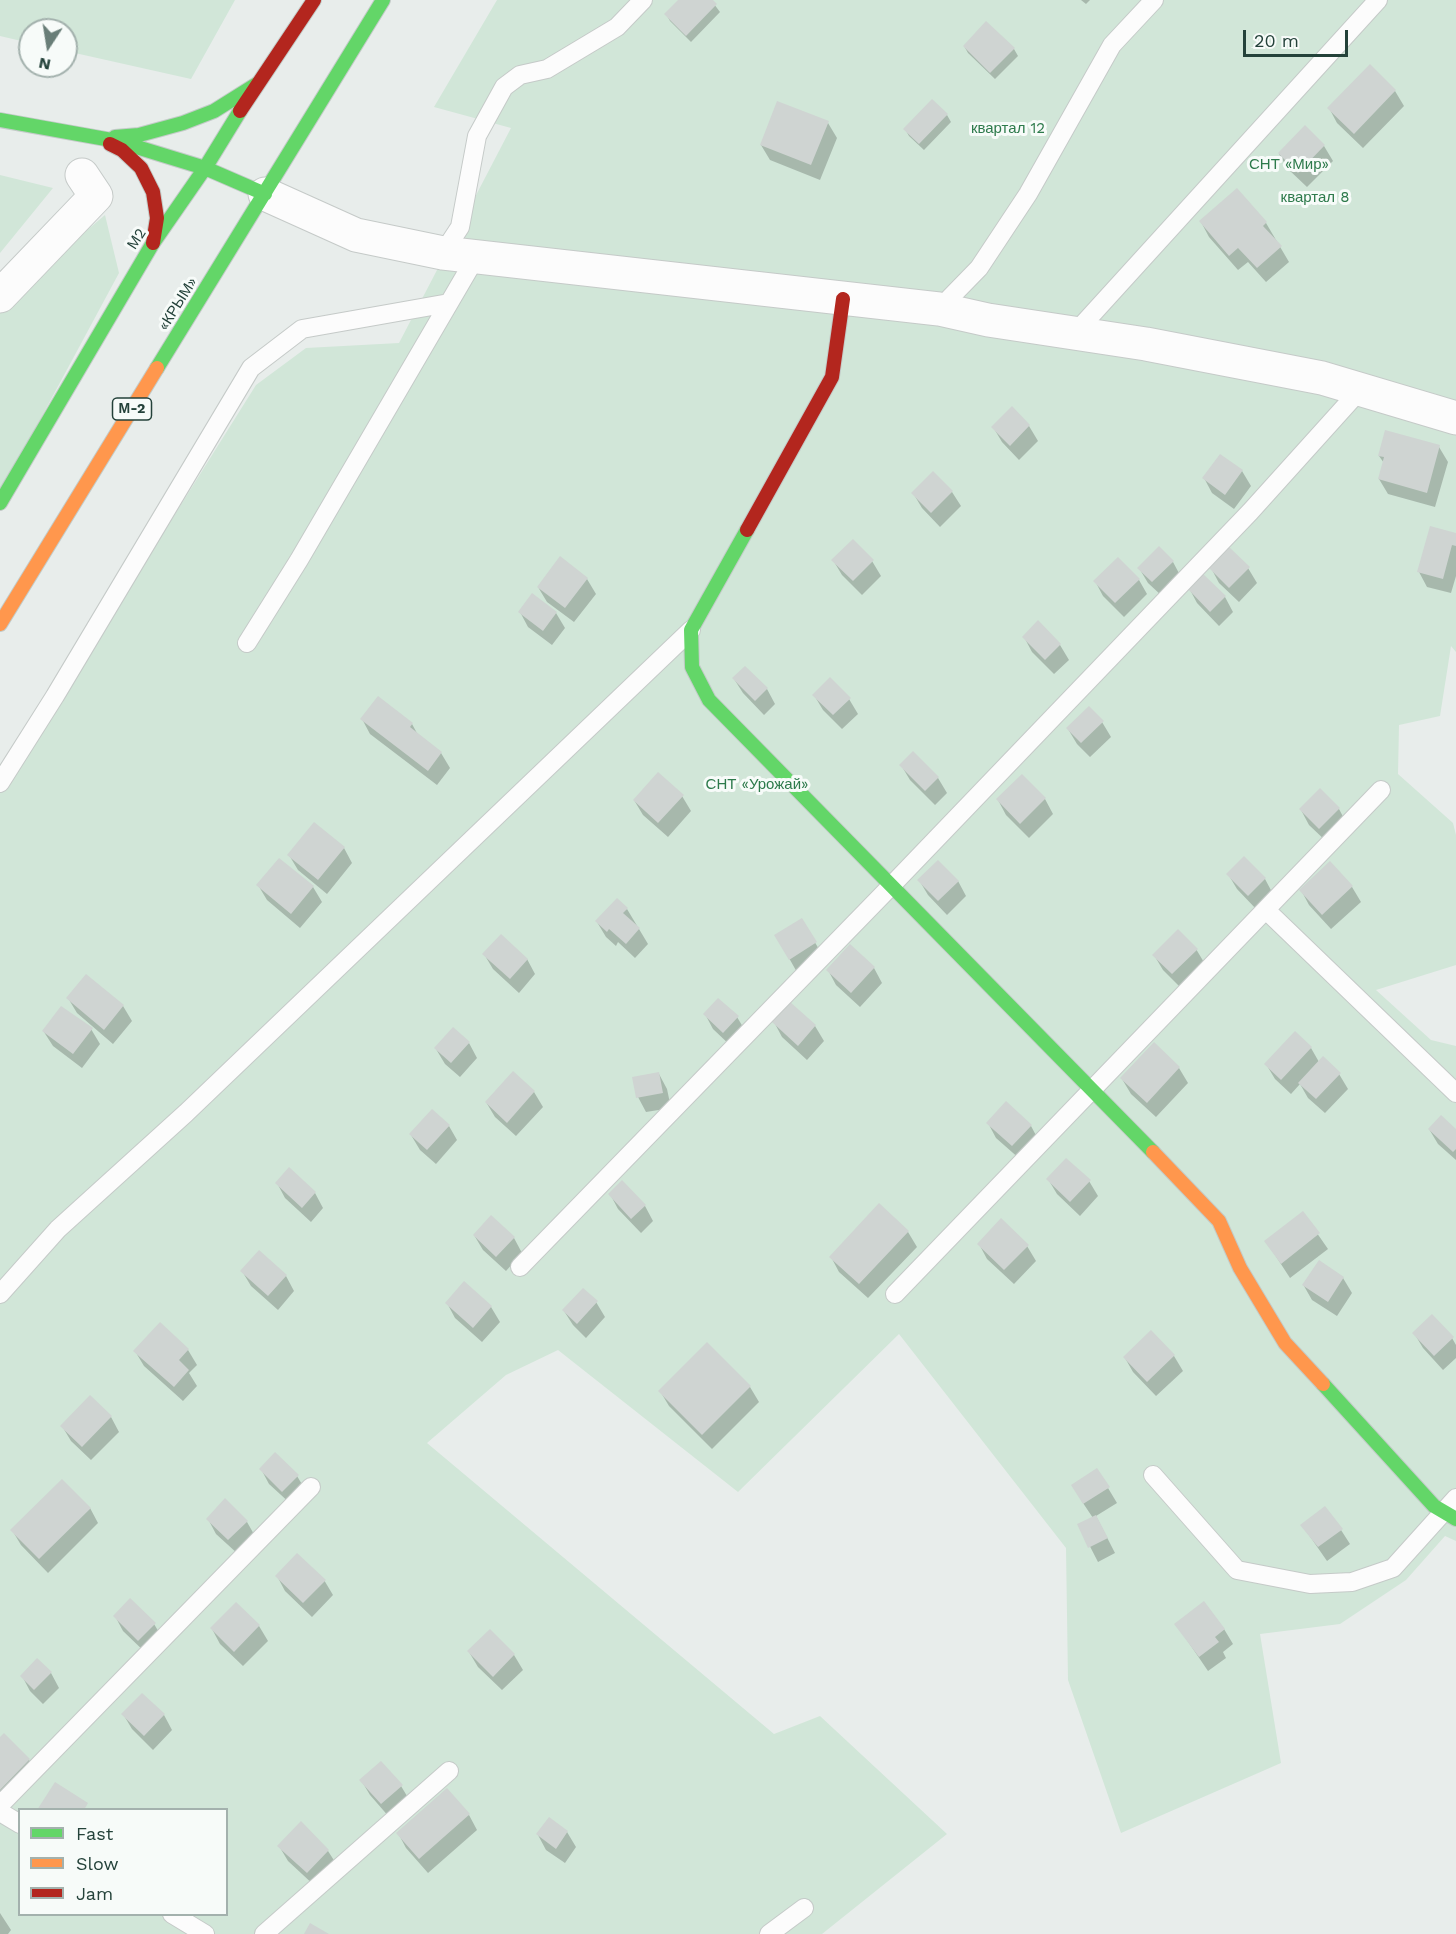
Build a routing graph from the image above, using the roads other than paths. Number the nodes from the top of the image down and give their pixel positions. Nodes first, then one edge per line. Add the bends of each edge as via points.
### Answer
1 (314, 0) edge
2 (383, 0) edge
3 (643, 0) edge
4 (1154, 0) edge
5 (1378, 0) edge
6 (257, 84) junction
7 (0, 120) edge
8 (98, 138) junction
9 (205, 168) junction
10 (82, 175) dead end
11 (265, 194) junction
12 (153, 243) junction
13 (443, 253) junction
14 (476, 257) junction
15 (0, 296) edge
16 (843, 299) junction
17 (449, 303) junction
18 (939, 309) junction
19 (1075, 333) junction
20 (1360, 390) junction
21 (1456, 418) edge
22 (0, 503) edge
23 (0, 624) edge
24 (690, 630) junction
25 (248, 643) dead end
26 (0, 783) edge
27 (1381, 790) dead end
28 (892, 885) junction
29 (1266, 910) junction
30 (1094, 1090) junction
31 (1456, 1093) edge
32 (520, 1267) dead end
33 (0, 1294) edge
34 (896, 1294) dead end
35 (1153, 1475) dead end
36 (311, 1487) dead end
37 (1452, 1510) edge
38 (449, 1771) dead end
39 (0, 1805) edge
40 (0, 1812) edge
41 (18, 1823) edge
42 (804, 1908) dead end
43 (175, 1916) edge
44 (205, 1934) edge
45 (264, 1934) edge
46 (769, 1934) edge

1 - 6 main road, М2
2 - 11 main road, «КРЫМ» / М-2
3 - 13 lane via 617,27 547,69 520,75 504,87 477,136 460,227
4 - 18 lane via 1112,45 1028,194 979,268
5 - 19 lane
6 - 8 main road via 214,111 183,123 139,135
6 - 9 main road, М2
7 - 8 main road
8 - 9 main road
8 - 12 main road via 122,150 141,168 153,192 157,218
9 - 11 main road
9 - 12 main road, М2
10 - 15 street via 96,196
11 - 13 street via 356,235
11 - 23 main road, «КРЫМ» / М-2
12 - 22 main road, М2
13 - 14 street
14 - 16 street
14 - 17 lane
16 - 18 street
16 - 24 main road via 832,377
17 - 25 lane
17 - 26 lane via 302,329 251,368
18 - 19 street
19 - 20 street via 1322,378
20 - 21 street
20 - 28 lane via 1250,512
24 - 28 main road via 692,667 709,700
24 - 33 lane via 186,1113 58,1229
27 - 29 lane
28 - 30 main road
28 - 32 lane
29 - 30 lane
29 - 31 lane
30 - 34 lane
30 - 37 main road via 1219,1221 1240,1268 1285,1343 1434,1506
35 - 37 lane via 1238,1570 1310,1584 1352,1582 1393,1568
36 - 39 lane
38 - 45 lane
40 - 41 lane
42 - 46 lane
43 - 44 lane

